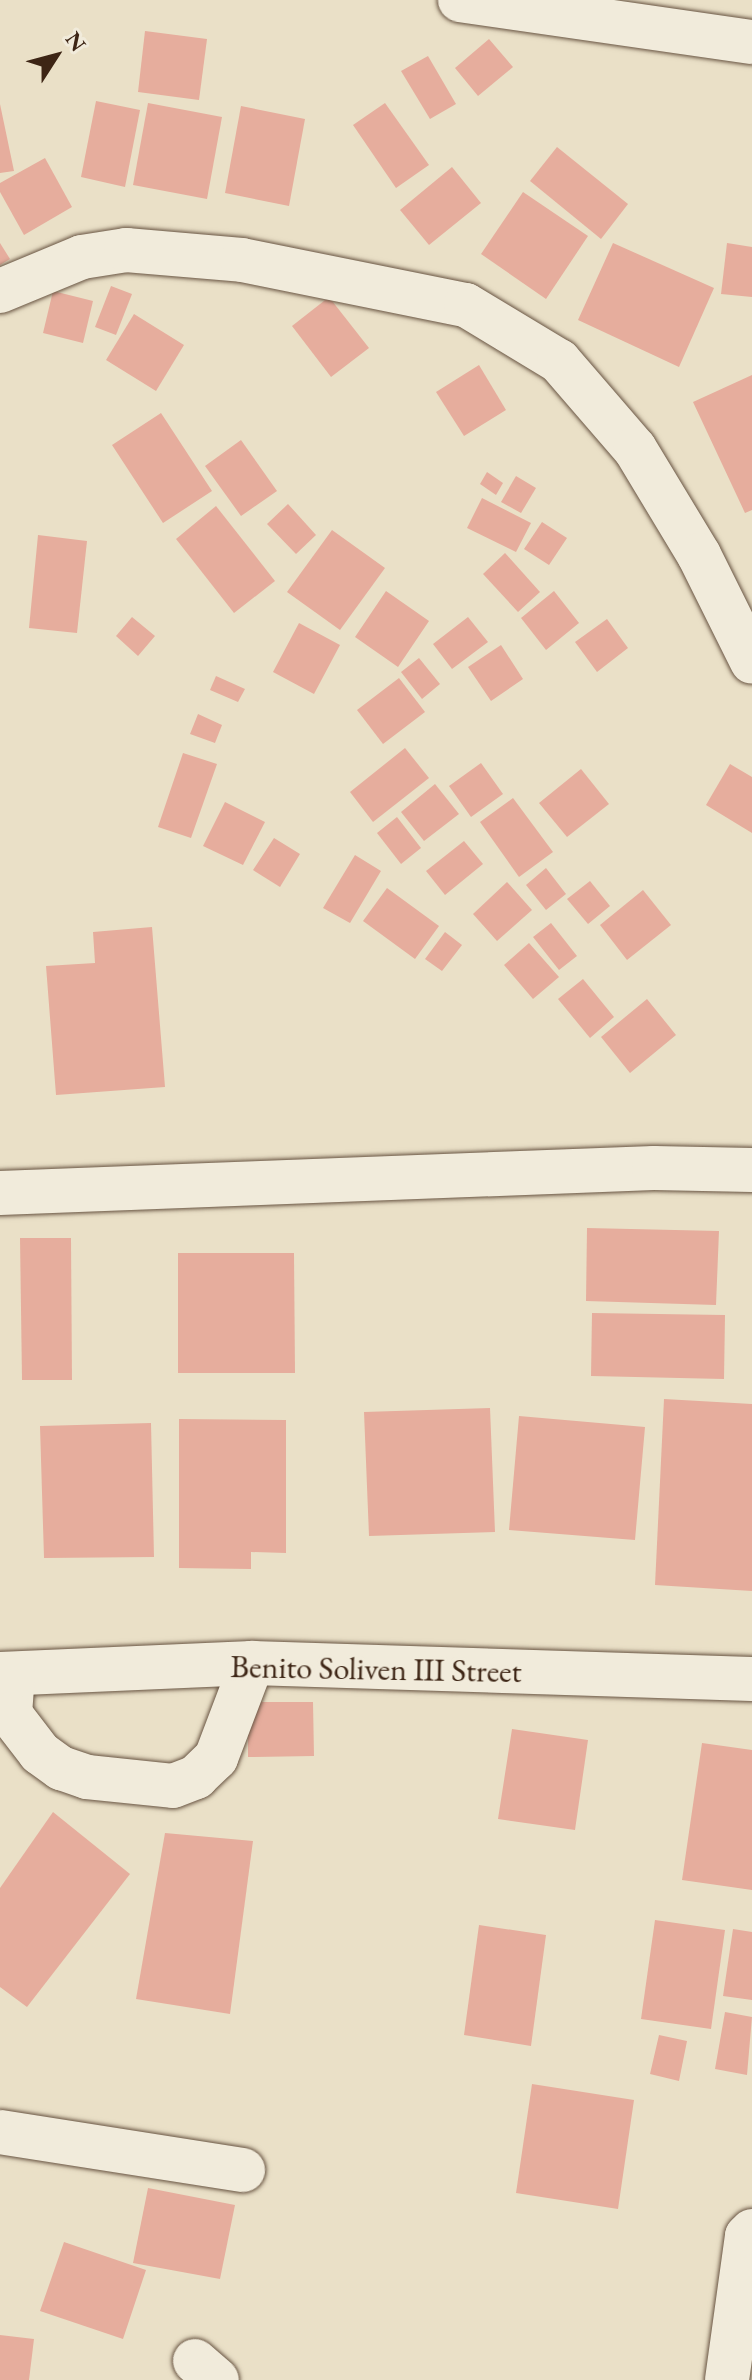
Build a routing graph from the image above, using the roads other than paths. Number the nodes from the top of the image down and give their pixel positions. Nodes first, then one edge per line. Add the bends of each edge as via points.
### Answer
1 (460, 0) edge
2 (752, 42) edge
3 (0, 291) edge
4 (752, 662) edge
5 (752, 1170) edge
6 (0, 1193) edge
7 (252, 1663) junction
8 (6, 1674) edge
9 (752, 1679) edge
10 (0, 2132) edge
11 (243, 2170) dead end
12 (752, 2231) edge
13 (727, 2380) edge

1 - 2 street
3 - 4 street via 82,257 126,250 242,260 466,305 559,361 635,449 699,555
5 - 6 street via 654,1168
7 - 8 street, Benito Soliven Ⅲ Street
7 - 8 street via 216,1758 196,1777 173,1786 87,1777 61,1768 40,1753 10,1714
7 - 9 street, Benito Soliven Ⅲ Street
10 - 11 street
12 - 13 street via 747,2236

